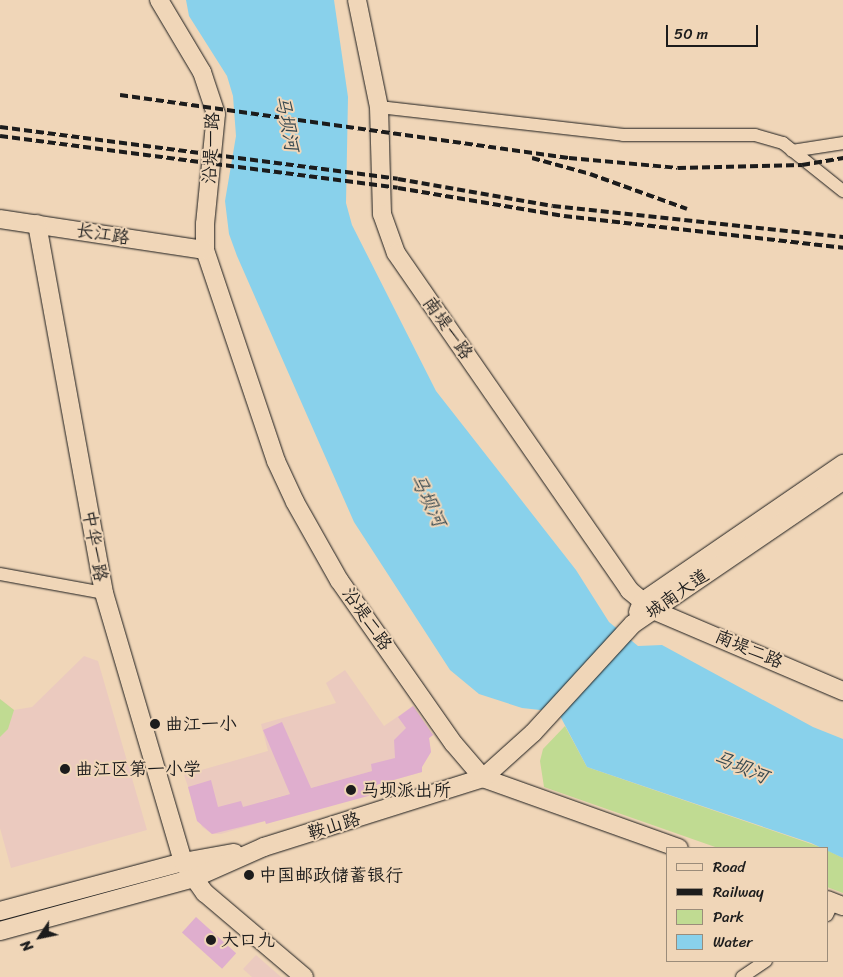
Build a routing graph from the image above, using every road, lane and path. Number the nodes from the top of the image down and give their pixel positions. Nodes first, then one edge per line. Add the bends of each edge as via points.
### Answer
1 (160, 0) edge
2 (356, 0) edge
3 (379, 107) junction
4 (843, 143) edge
5 (792, 151) junction
6 (843, 191) edge
7 (0, 219) edge
8 (38, 224) junction
9 (205, 250) junction
10 (843, 464) edge
11 (843, 481) edge
12 (0, 574) edge
13 (104, 593) junction
14 (648, 606) junction
15 (843, 691) edge
16 (533, 733) joint
17 (482, 778) junction
18 (676, 847) edge
19 (264, 848) junction
20 (183, 862) junction
21 (194, 878) junction
22 (0, 911) edge
23 (0, 931) edge
24 (764, 962) edge
25 (304, 977) edge
26 (742, 977) edge

1 - 9 main road, 沿堤一路 via 202,72 216,114 204,224
2 - 3 main road, 南堤一路
3 - 5 street via 623,135 755,135 783,143
3 - 14 main road, 南堤一路 via 382,214 396,253 629,590
4 - 5 street
5 - 6 street
7 - 8 main road, 长江路
8 - 9 main road, 长江路
8 - 13 main road, 中华一路
9 - 17 main road, 沿堤二路 via 258,413 295,502 339,580 454,744
10 - 14 main road
11 - 14 main road, 城南大道
12 - 13 street
13 - 20 main road, 中华一路
14 - 15 main road, 南堤二路
14 - 16 main road, 城南大道
16 - 17 main road, 鞍山路
17 - 18 main road
17 - 19 main road, 鞍山路
19 - 20 main road, 鞍山路
19 - 21 main road, 鞍山路
20 - 21 main road, 中华一路
20 - 22 main road, 鞍山路
21 - 23 main road, 鞍山路
21 - 25 main road, 中华一路 via 205,893
24 - 26 street

